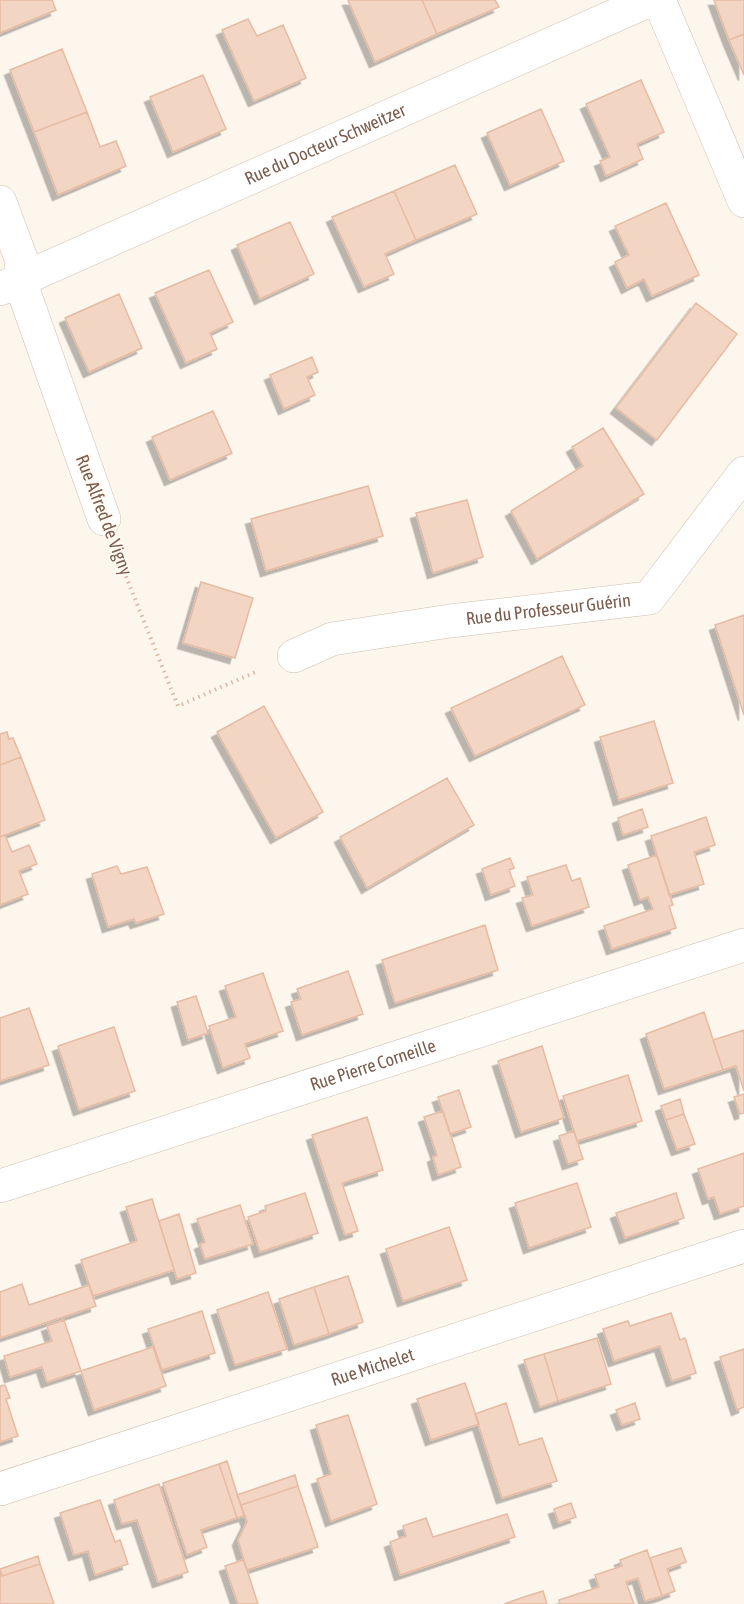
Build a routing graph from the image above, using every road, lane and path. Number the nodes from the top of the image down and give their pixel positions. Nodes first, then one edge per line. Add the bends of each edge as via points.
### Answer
1 (650, 0) edge
2 (659, 0) edge
3 (744, 201) edge
4 (0, 202) edge
5 (10, 285) edge
6 (744, 473) edge
7 (104, 519) joint
8 (294, 656) joint
9 (744, 945) edge
10 (0, 1186) edge
11 (744, 1246) edge
12 (0, 1489) edge

1 - 5 street, Rue du Docteur Schweitzer
2 - 3 street
4 - 5 street, Rue Alfred de Vigny via 22,261
5 - 7 street, Rue Alfred de Vigny
6 - 8 street, Rue du Professeur Guérin via 649,598 332,639
7 - 8 path, Rue Alfred de Vigny via 178,706
9 - 10 street, Rue Pierre Corneille
11 - 12 street, Rue Michelet

